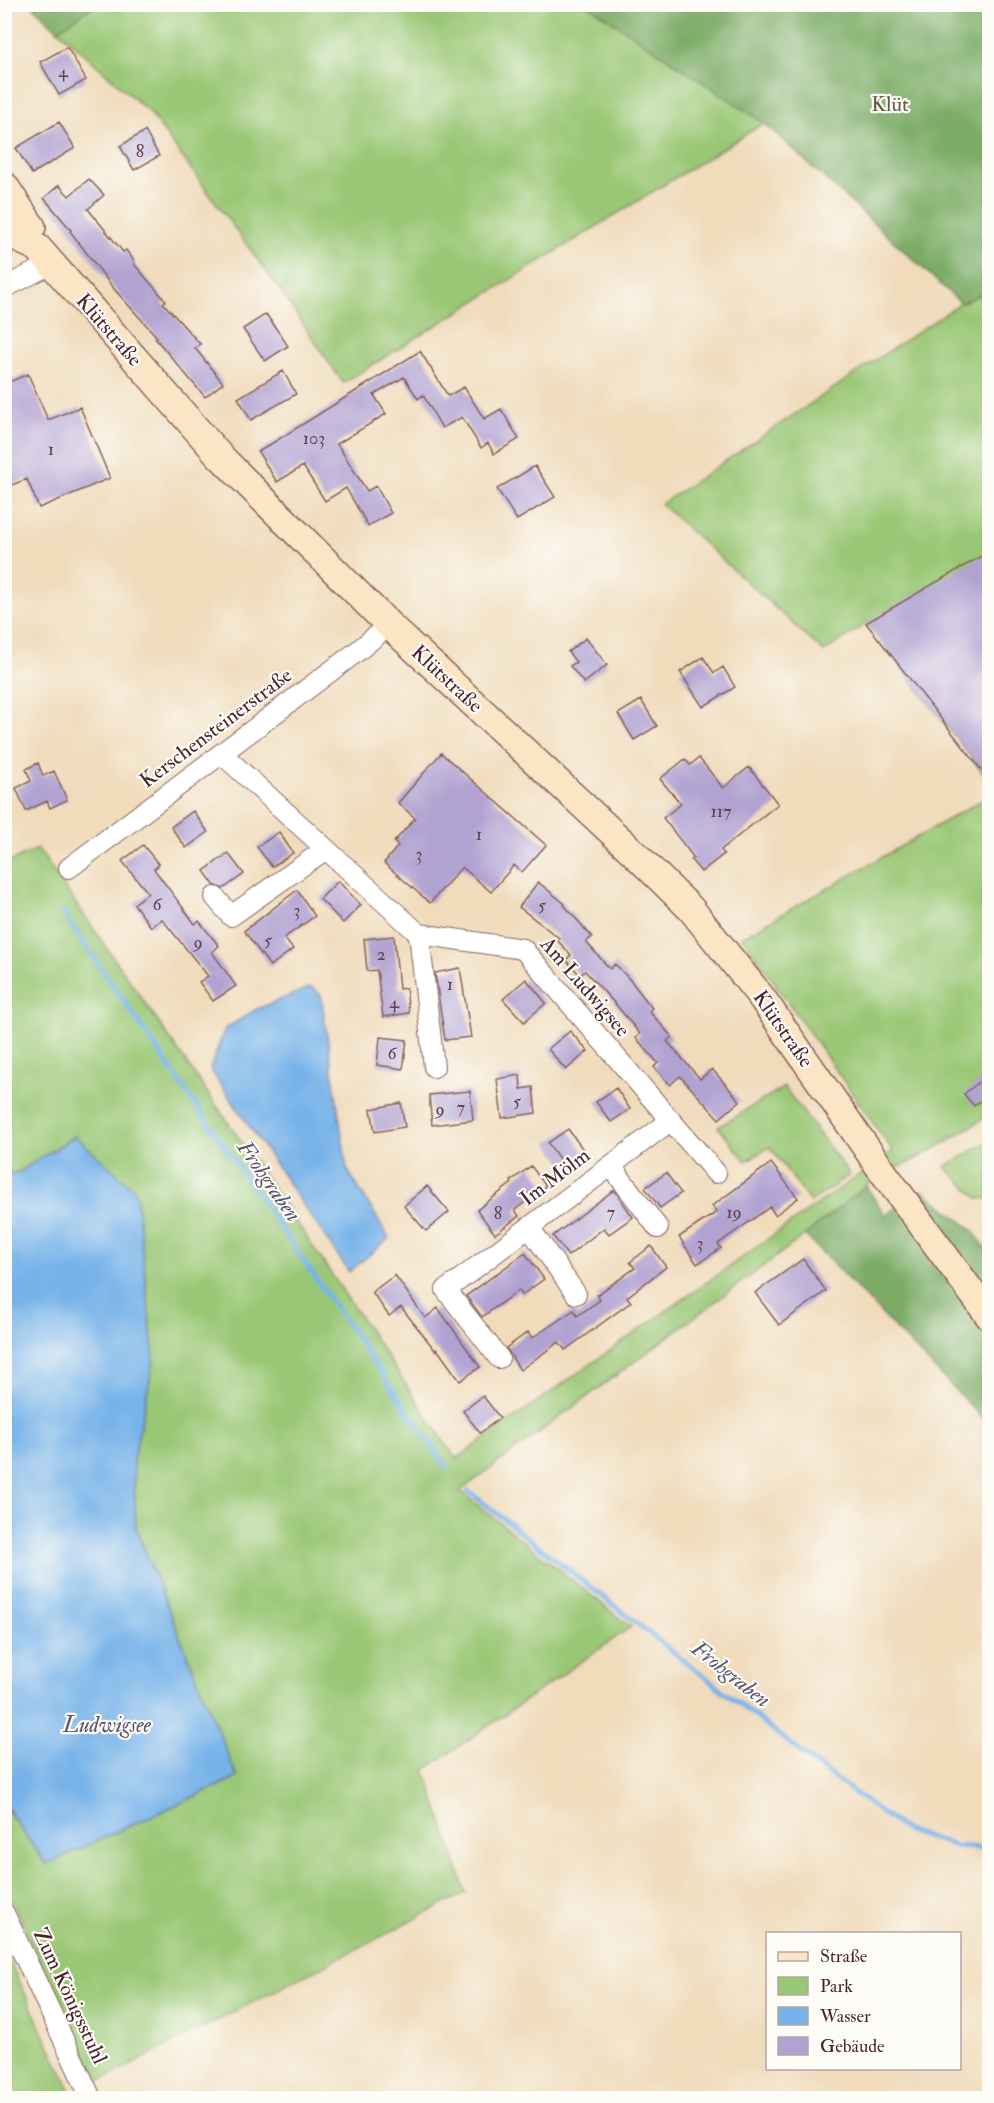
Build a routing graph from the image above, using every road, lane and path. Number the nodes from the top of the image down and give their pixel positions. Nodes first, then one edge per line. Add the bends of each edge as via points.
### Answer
1 (4, 186) edge
2 (4, 214) edge
3 (44, 256) junction
4 (4, 288) edge
5 (389, 625) junction
6 (222, 754) junction
7 (327, 849) junction
8 (69, 868) dead end
9 (215, 897) dead end
10 (419, 934) junction
11 (434, 1067) dead end
12 (670, 1121) junction
13 (610, 1166) junction
14 (716, 1173) dead end
15 (529, 1227) junction
16 (658, 1228) dead end
17 (576, 1294) dead end
18 (990, 1317) edge
19 (499, 1358) dead end
20 (4, 1913) edge
21 (91, 2098) edge

1 - 3 main road, Klütstraße via 36,233
2 - 3 main road, Klütstraße via 23,241
3 - 4 street via 35,274
3 - 5 main road, Klütstraße via 219,455
5 - 6 street, Kerschensteinerstraße
5 - 18 main road, Klütstraße via 690,909 762,998
6 - 7 street
6 - 8 street, Kerschensteinerstraße
7 - 9 street via 231,916
7 - 10 street
10 - 11 street
10 - 12 street, Am Ludwigsee via 523,949
12 - 13 street, Im Mölm
12 - 14 street, Am Ludwigsee
13 - 15 street, Im Mölm
13 - 16 street, Im Mölm
15 - 17 street, Im Mölm
15 - 19 street, Im Mölm via 446,1290
20 - 21 street, Zum Königsstuhl

